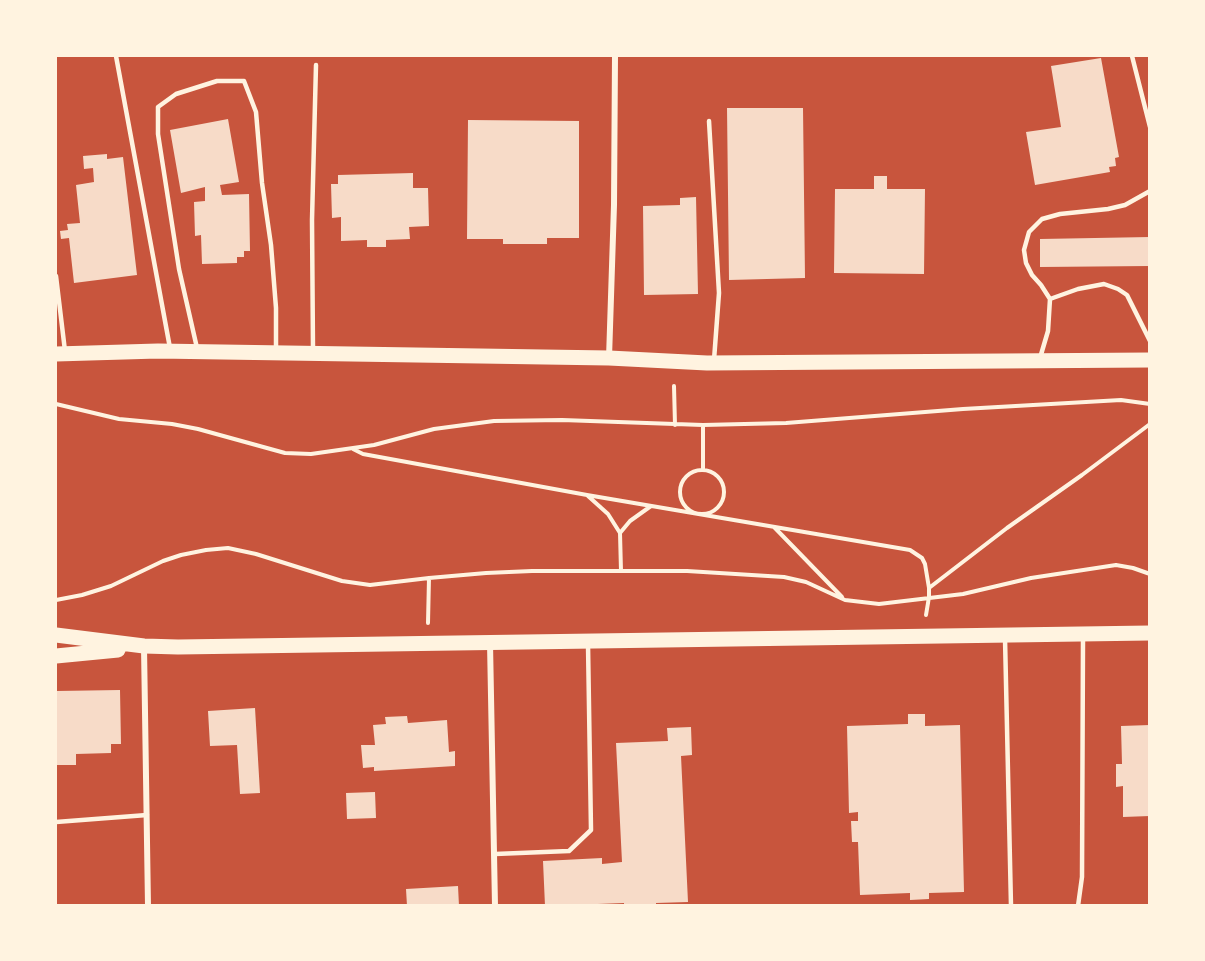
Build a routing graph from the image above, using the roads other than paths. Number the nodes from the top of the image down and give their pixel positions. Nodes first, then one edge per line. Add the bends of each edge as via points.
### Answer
1 (116, 56) edge
2 (615, 56) edge
3 (1132, 56) edge
4 (316, 65) dead end
5 (709, 121) dead end
6 (1149, 127) edge
7 (1149, 191) edge
8 (56, 276) edge
9 (1050, 299) junction
10 (1149, 341) edge
11 (171, 351) junction
12 (198, 352) junction
13 (276, 353) junction
14 (60, 354) edge
15 (314, 354) junction
16 (609, 358) junction
17 (1149, 360) edge
18 (1039, 361) junction
19 (714, 363) junction
20 (1149, 633) edge
21 (1083, 634) junction
22 (56, 636) edge
23 (1005, 636) junction
24 (588, 641) junction
25 (490, 643) junction
26 (144, 646) junction
27 (56, 656) edge
28 (147, 815) junction
29 (56, 822) edge
30 (495, 854) junction
31 (148, 906) edge
32 (495, 906) edge
33 (1011, 906) edge
34 (1078, 906) edge

1 - 11 lane
2 - 16 street
3 - 6 lane
4 - 15 lane
5 - 19 lane via 719,293
7 - 9 lane via 1125,206 1041,219 1029,232 1024,250 1026,263
8 - 14 lane
9 - 10 lane via 1104,284 1118,289 1127,296
9 - 18 lane via 1048,331
11 - 12 main road
11 - 14 main road
12 - 13 main road
12 - 13 lane via 179,269 158,134 158,107 176,94 217,81 244,81 256,112 271,245
13 - 15 main road
15 - 16 main road
16 - 19 main road
17 - 18 main road
18 - 19 main road
20 - 21 main road
21 - 23 main road
21 - 34 lane via 1082,877
22 - 26 main road
23 - 24 main road
23 - 33 lane
24 - 25 main road
24 - 30 lane via 591,830 569,851
25 - 26 main road
25 - 30 street
26 - 27 main road
26 - 28 street
28 - 29 lane
28 - 31 street
30 - 32 street

